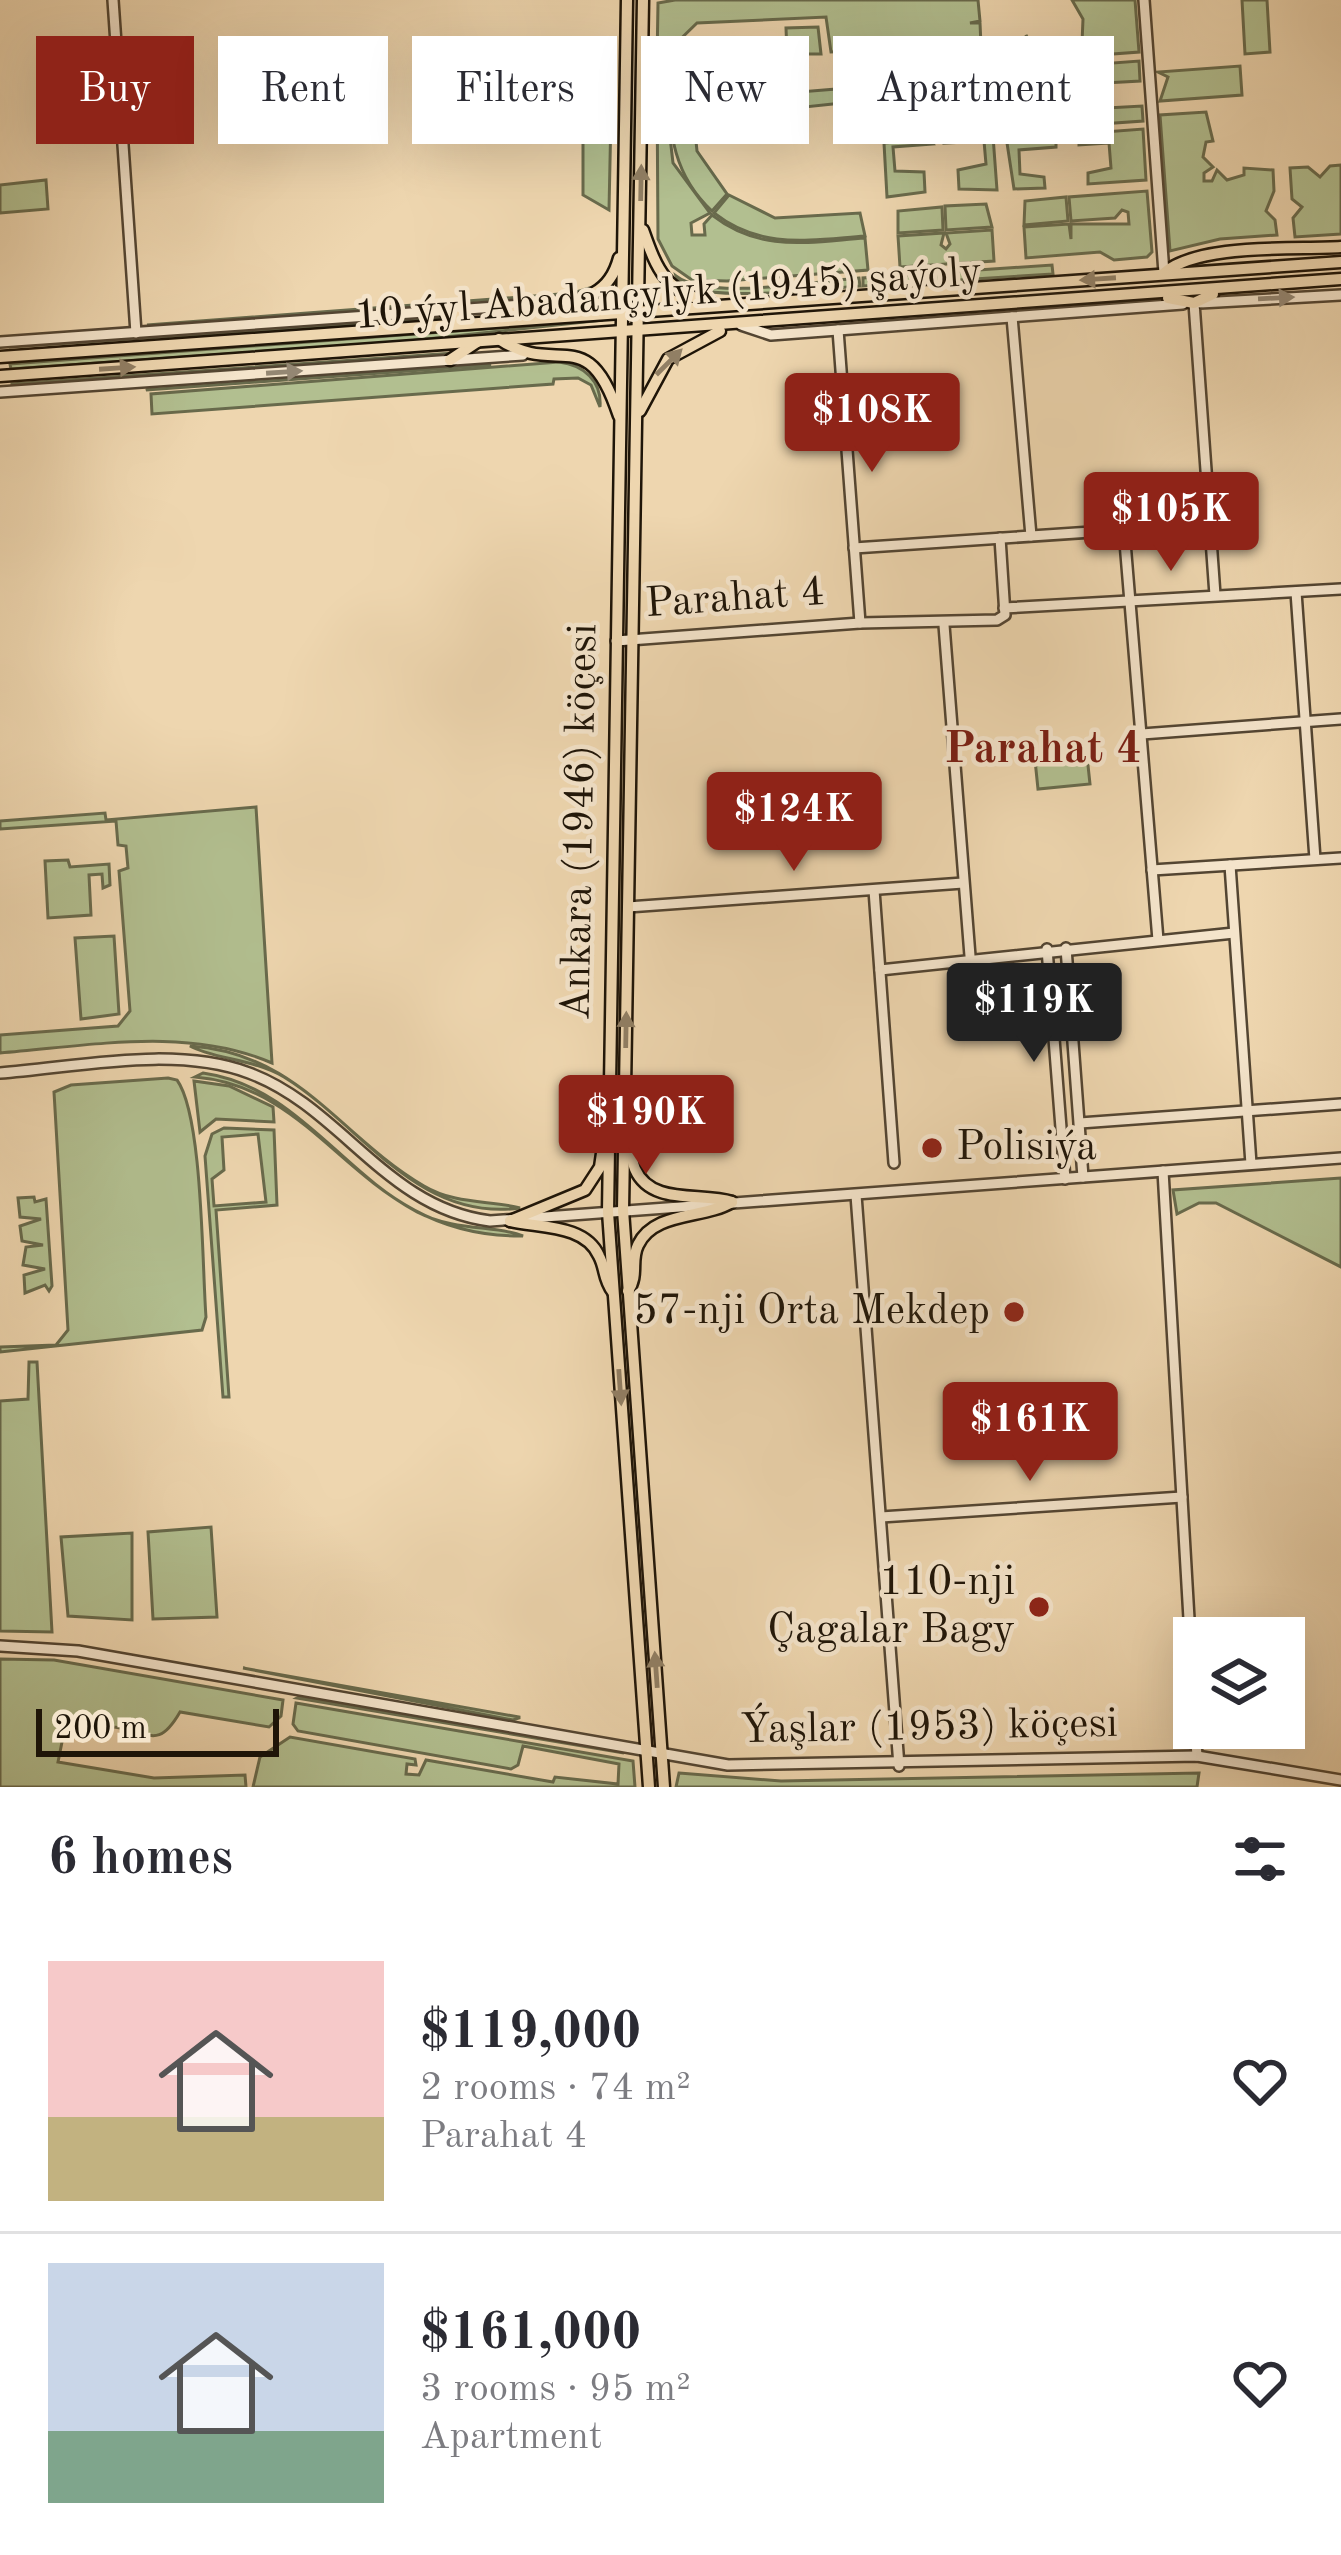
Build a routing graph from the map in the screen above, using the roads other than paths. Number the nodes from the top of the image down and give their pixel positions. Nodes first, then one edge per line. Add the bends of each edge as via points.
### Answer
1 (113, 0) edge
2 (627, 0) edge
3 (643, 0) edge
4 (1144, 0) edge
5 (640, 220) junction
6 (623, 223) junction
7 (1341, 247) edge
8 (1341, 262) edge
9 (1164, 273) junction
10 (1341, 279) edge
11 (1222, 289) junction
12 (1147, 295) junction
13 (1341, 295) edge
14 (1194, 303) junction
15 (523, 305) junction
16 (726, 305) junction
17 (446, 312) junction
18 (624, 312) junction
19 (638, 312) junction
20 (1012, 317) junction
21 (501, 321) junction
22 (473, 323) junction
23 (737, 326) junction
24 (838, 330) junction
25 (624, 331) junction
26 (638, 331) junction
27 (136, 333) junction
28 (500, 340) junction
29 (478, 341) junction
30 (0, 342) edge
31 (523, 355) junction
32 (0, 357) edge
33 (450, 360) junction
34 (0, 376) edge
35 (0, 392) edge
36 (629, 425) junction
37 (1210, 524) junction
38 (1124, 530) junction
39 (1031, 536) junction
40 (1000, 538) junction
41 (854, 548) junction
42 (1341, 589) edge
43 (1296, 592) junction
44 (1215, 596) junction
45 (1132, 598) junction
46 (1004, 608) junction
47 (860, 623) junction
48 (944, 625) junction
49 (633, 640) junction
50 (616, 641) junction
51 (1341, 719) edge
52 (1304, 722) junction
53 (1142, 734) junction
54 (1341, 858) edge
55 (1315, 859) junction
56 (1230, 865) junction
57 (1152, 870) junction
58 (963, 883) junction
59 (874, 890) junction
60 (628, 907) junction
61 (1234, 933) junction
62 (1158, 940) junction
63 (1066, 948) junction
64 (1048, 949) junction
65 (970, 956) junction
66 (880, 970) junction
67 (0, 1073) edge
68 (1341, 1104) edge
69 (1246, 1112) junction
70 (610, 1118) junction
71 (624, 1118) junction
72 (1080, 1124) junction
73 (1341, 1158) edge
74 (894, 1163) dead end
75 (1251, 1164) junction
76 (1162, 1171) junction
77 (1083, 1177) junction
78 (1065, 1179) junction
79 (856, 1195) junction
80 (732, 1202) junction
81 (623, 1210) junction
82 (608, 1211) junction
83 (510, 1222) junction
84 (628, 1291) junction
85 (613, 1292) junction
86 (1182, 1496) junction
87 (880, 1517) junction
88 (1189, 1617) edge
89 (0, 1646) edge
90 (1197, 1749) edge
91 (647, 1750) junction
92 (662, 1753) junction
93 (1197, 1756) junction
94 (899, 1766) junction
95 (1341, 1780) edge
96 (649, 1787) edge
97 (664, 1787) edge

1 - 27 street
2 - 6 main road, Ankara (1946) köçesi
5 -> 3 main road, Ankara (1946) köçesi
4 - 9 street
5 - 16 main road via 667,283
5 - 19 main road, Ankara (1946) köçesi
6 - 15 main road via 616,270 600,292
6 - 18 main road, Ankara (1946) köçesi
7 - 9 main road via 1210,256 1178,261
8 - 9 main road, 10 ýyl Abadançylyk (1945) şaýoly
9 -> 16 main road, 10 ýyl Abadançylyk (1945) şaýoly
10 - 11 main road, 10 ýyl Abadançylyk (1945) şaýoly
11 - 12 main road, 10 ýyl Abadançylyk (1945) şaýoly
11 - 14 main road
12 - 14 main road
12 - 23 main road, 10 ýyl Abadançylyk (1945) şaýoly
14 -> 13 street
14 - 20 street
14 - 37 street
15 - 17 street
15 - 21 main road
16 - 19 main road, 10 ýyl Abadançylyk (1945) şaýoly
17 - 22 main road
17 - 27 street
18 - 19 main road, 10 ýyl Abadançylyk (1945) şaýoly
18 - 21 main road, 10 ýyl Abadançylyk (1945) şaýoly
18 - 25 main road, Ankara (1946) köçesi
19 - 26 main road, Ankara (1946) köçesi
20 - 24 street
20 - 39 street
21 - 22 main road, 10 ýyl Abadançylyk (1945) şaýoly
22 - 32 main road, 10 ýyl Abadançylyk (1945) şaýoly
23 - 24 street via 771,335
23 - 26 main road, 10 ýyl Abadançylyk (1945) şaýoly
36 -> 23 main road via 668,359
24 - 41 street, Parahat 4
25 - 26 main road, 10 ýyl Abadançylyk (1945) şaýoly
25 - 28 main road, 10 ýyl Abadançylyk (1945) şaýoly
25 - 36 main road, Ankara (1946) köçesi
26 - 36 main road, Ankara (1946) köçesi
27 - 30 street
28 - 29 main road, 10 ýyl Abadançylyk (1945) şaýoly
28 - 31 main road
29 - 33 main road
34 -> 29 main road, 10 ýyl Abadançylyk (1945) şaýoly
31 - 33 street
31 - 36 main road via 588,360
35 -> 33 street
36 - 49 main road, Ankara (1946) köçesi
36 - 50 main road, Ankara (1946) köçesi
37 - 38 street, Parahat 4
37 - 44 street
38 - 39 street, Parahat 4
38 - 45 street
39 - 40 street, Parahat 4
40 - 41 street, Parahat 4
40 - 46 street
41 - 47 street, Parahat 4
42 - 43 street, Parahat 4
43 - 44 street, Parahat 4
43 - 52 street
44 - 45 street, Parahat 4
45 - 46 street, Parahat 4
45 - 53 street
46 - 48 street, Parahat 4 via 998,620
47 - 48 street, Parahat 4
47 - 49 street, Parahat 4
48 - 58 street
49 - 50 street, Parahat 4
49 - 60 main road, Ankara (1946) köçesi
50 - 70 main road, Ankara (1946) köçesi
51 - 52 street
52 - 53 street
52 - 55 street
53 - 57 street
54 - 55 street
55 - 56 street
56 - 57 street
56 - 61 street
57 - 62 street
58 - 59 street
58 - 65 street
59 - 60 street
59 - 66 street
71 -> 60 main road, Ankara (1946) köçesi
61 - 62 street
61 - 69 street
62 - 63 street
63 - 64 street
63 - 72 street
64 - 65 street
64 - 78 street
65 - 66 street
66 - 74 street
67 - 83 street via 184,1060 236,1068 288,1094 420,1200
68 - 69 street
69 - 72 street
69 - 75 street
70 - 82 main road, Ankara (1946) köçesi
70 - 83 main road via 598,1172 583,1192
71 - 80 main road via 633,1166 649,1186
71 - 81 main road, Ankara (1946) köçesi
72 - 77 street
73 - 75 street
75 - 76 street
76 - 77 street
76 - 86 street
77 - 78 street
78 - 79 street
79 - 80 street
79 - 87 street
80 - 81 street
80 - 84 main road via 647,1232 635,1249 636,1280
81 - 82 street
81 - 84 main road, Ankara (1946) köçesi
82 - 83 street
82 - 85 main road, Ankara (1946) köçesi
83 - 85 main road via 586,1239
92 -> 84 main road, Ankara (1946) köçesi
85 -> 91 main road, Ankara (1946) köçesi
86 - 87 street
86 - 88 street
87 - 94 street
89 - 91 street via 78,1651
90 - 93 street
91 - 92 street, Ýaşlar (1953) köçesi
91 - 96 main road, Ankara (1946) köçesi
92 - 94 street, Ýaşlar (1953) köçesi via 728,1765
92 - 97 main road, Ankara (1946) köçesi
93 - 94 street, Ýaşlar (1953) köçesi
93 - 95 street, Ýaşlar (1953) köçesi

